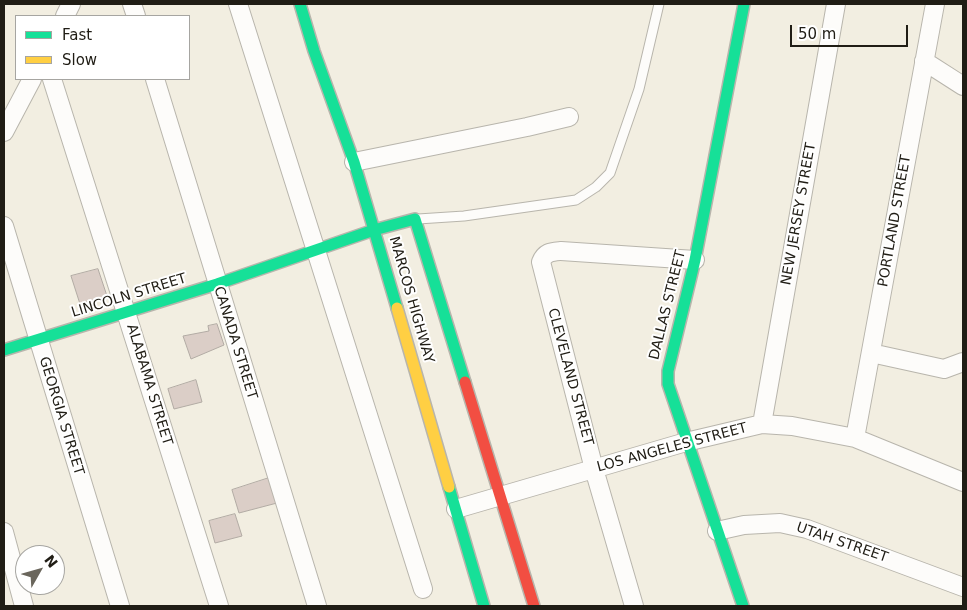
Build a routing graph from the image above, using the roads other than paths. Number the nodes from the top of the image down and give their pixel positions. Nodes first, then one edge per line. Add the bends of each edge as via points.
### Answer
1 (238, 4) edge
2 (300, 4) edge
3 (659, 4) edge
4 (744, 4) edge
5 (836, 4) edge
6 (935, 4) edge
7 (924, 60) junction
8 (31, 80) edge
9 (52, 80) edge
10 (155, 80) edge
11 (963, 86) edge
12 (569, 117) dead end
13 (4, 132) edge
14 (354, 162) junction
15 (415, 219) junction
16 (4, 226) edge
17 (374, 230) junction
18 (316, 250) junction
19 (695, 260) junction
20 (217, 284) junction
21 (126, 312) junction
22 (38, 340) junction
23 (4, 350) edge
24 (870, 353) junction
25 (963, 362) edge
26 (762, 424) junction
27 (855, 438) junction
28 (686, 442) junction
29 (594, 469) junction
30 (963, 482) edge
31 (501, 496) junction
32 (456, 508) junction
33 (717, 531) junction
34 (4, 532) edge
35 (963, 587) edge
36 (423, 589) dead end
37 (24, 606) edge
38 (120, 606) edge
39 (219, 606) edge
40 (317, 606) edge
41 (484, 606) edge
42 (534, 606) edge
43 (634, 606) edge
44 (743, 606) edge

1 - 18 street
2 - 14 street, MARCOS HIGHWAY
3 - 15 lane via 640,89 610,173 596,187 576,200 464,216
4 - 19 street, DALLAS STREET
5 - 26 street, NEW JERSEY STREET
6 - 7 street, PORTLAND STREET
7 - 11 street
7 - 24 street, PORTLAND STREET
8 - 13 street
9 - 21 street, ALABAMA STREET
10 - 20 street, CANADA STREET
12 - 14 street
14 - 17 street, MARCOS HIGHWAY
15 - 17 street, LINCOLN STREET
15 - 31 street
16 - 22 street, GEORGIA STREET
17 - 18 street, LINCOLN STREET
17 - 32 street, MARCOS HIGHWAY
18 - 20 street, LINCOLN STREET
18 - 36 street
19 - 28 street, DALLAS STREET via 668,371 668,384
19 - 29 street, CLEVELAND STREET via 561,251 549,252 540,262
20 - 21 street, LINCOLN STREET
20 - 40 street, CANADA STREET
21 - 22 street, LINCOLN STREET
21 - 39 street, ALABAMA STREET
22 - 23 street, LINCOLN STREET
22 - 38 street, GEORGIA STREET
24 - 25 street via 944,369
24 - 27 street, PORTLAND STREET
26 - 27 street, LOS ANGELES STREET
26 - 28 street, LOS ANGELES STREET
27 - 30 street, LOS ANGELES STREET
28 - 29 street, LOS ANGELES STREET
28 - 33 street, DALLAS STREET
29 - 31 street, LOS ANGELES STREET
29 - 43 street, CLEVELAND STREET
31 - 32 street, LOS ANGELES STREET
31 - 42 street
32 - 41 street, MARCOS HIGHWAY
33 - 35 street, UTAH STREET via 744,525 780,523 798,527
33 - 44 street, DALLAS STREET
34 - 37 street

